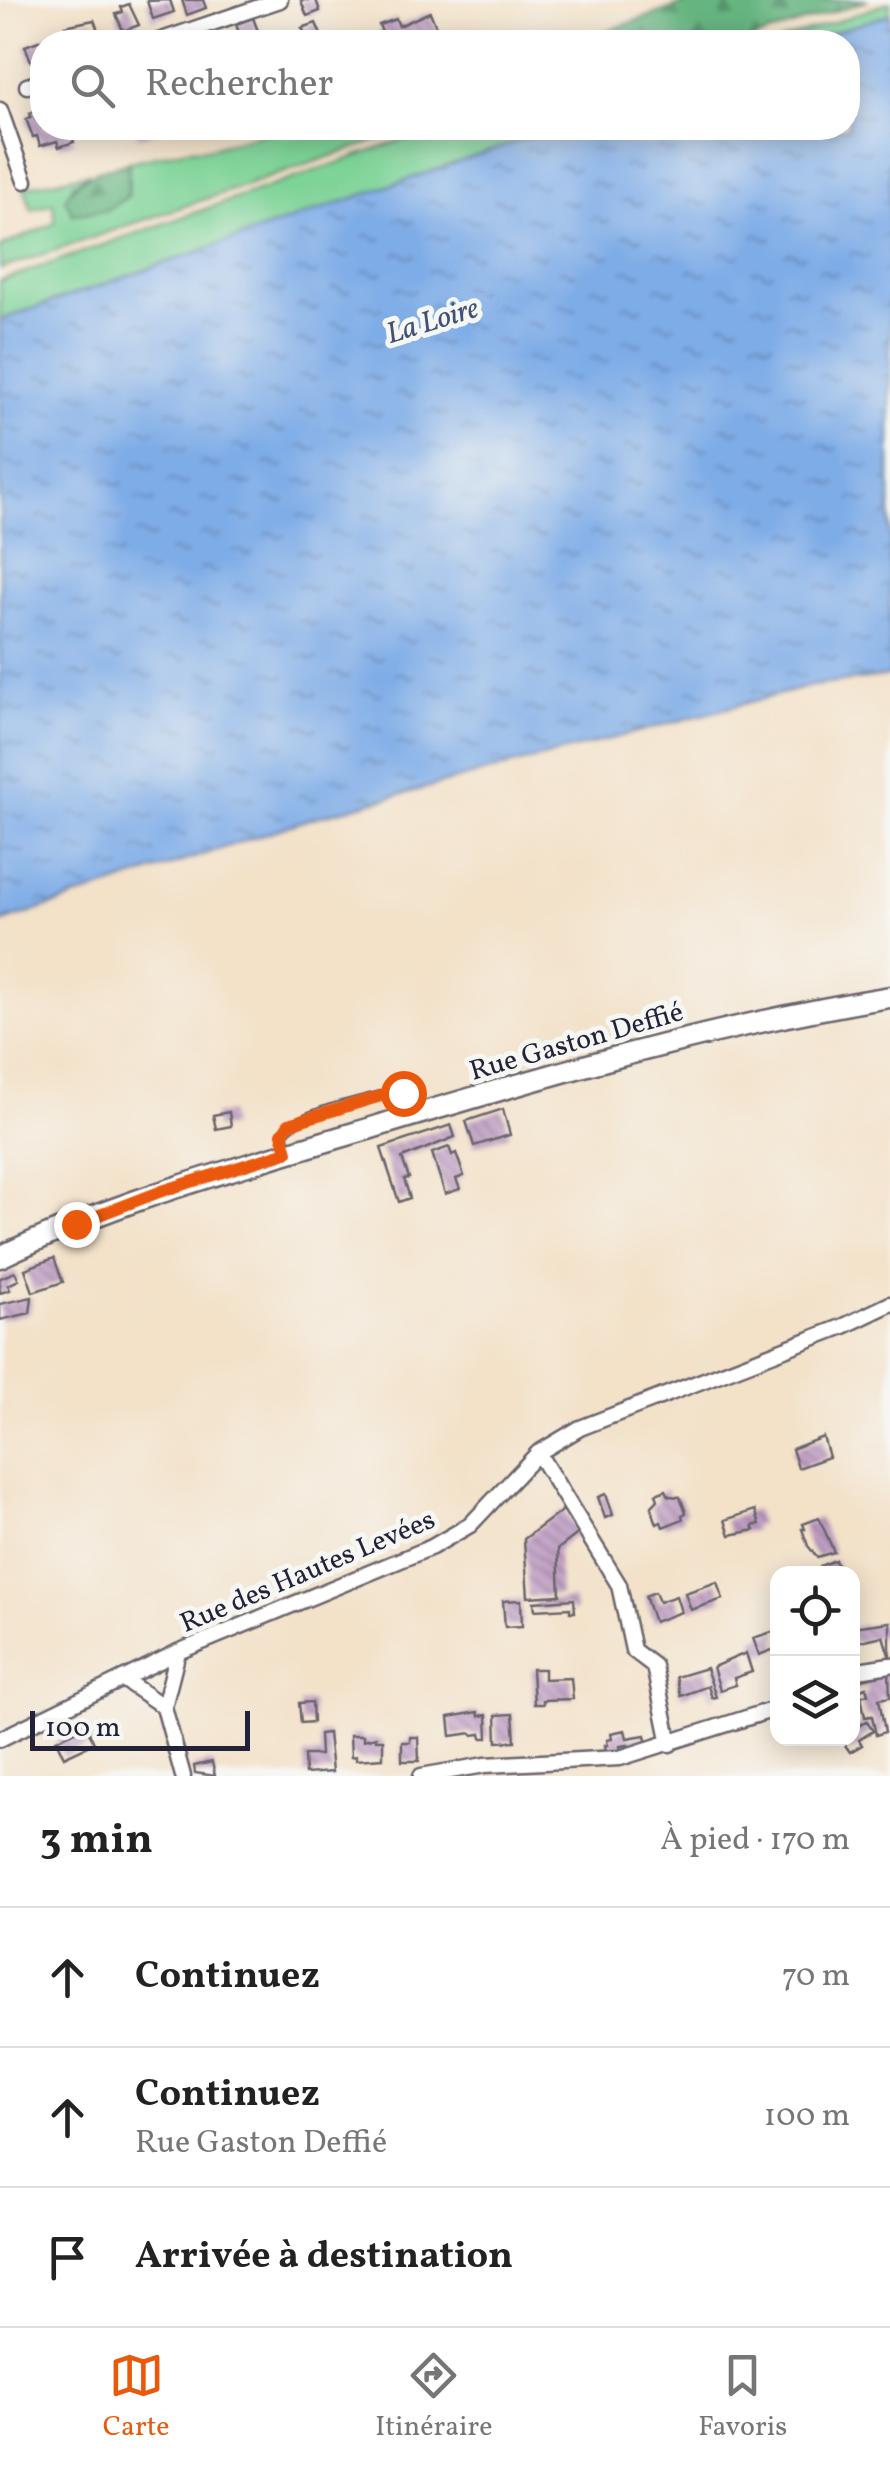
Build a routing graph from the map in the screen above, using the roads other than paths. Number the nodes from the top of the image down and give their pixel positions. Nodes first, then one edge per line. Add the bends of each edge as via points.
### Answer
1 (280, 0) edge
2 (191, 30) edge
3 (30, 85) edge
4 (27, 86) dead end
5 (0, 110) edge
6 (25, 181) dead end
7 (890, 997) edge
8 (0, 1257) edge
9 (890, 1304) edge
10 (538, 1454) junction
11 (178, 1652) junction
12 (890, 1665) edge
13 (860, 1671) edge
14 (124, 1680) junction
15 (164, 1707) junction
16 (770, 1711) edge
17 (0, 1739) edge
18 (670, 1744) junction
19 (183, 1776) edge
20 (422, 1776) edge

1 - 2 street
3 - 4 street
5 - 6 street
7 - 8 main road, Rue Gaston Deffié via 698,1033 427,1111 162,1191
9 - 10 street, Rue des Hautes Levées via 580,1428
10 - 11 street, Rue des Hautes Levées via 470,1525 432,1547
10 - 18 street via 619,1585 633,1650 654,1666
11 - 14 street, Rue des Hautes Levées
11 - 15 street
12 - 13 street
14 - 15 street
14 - 17 street, Rue des Hautes Levées
15 - 19 street
16 - 18 street
18 - 20 street via 620,1758 485,1765

